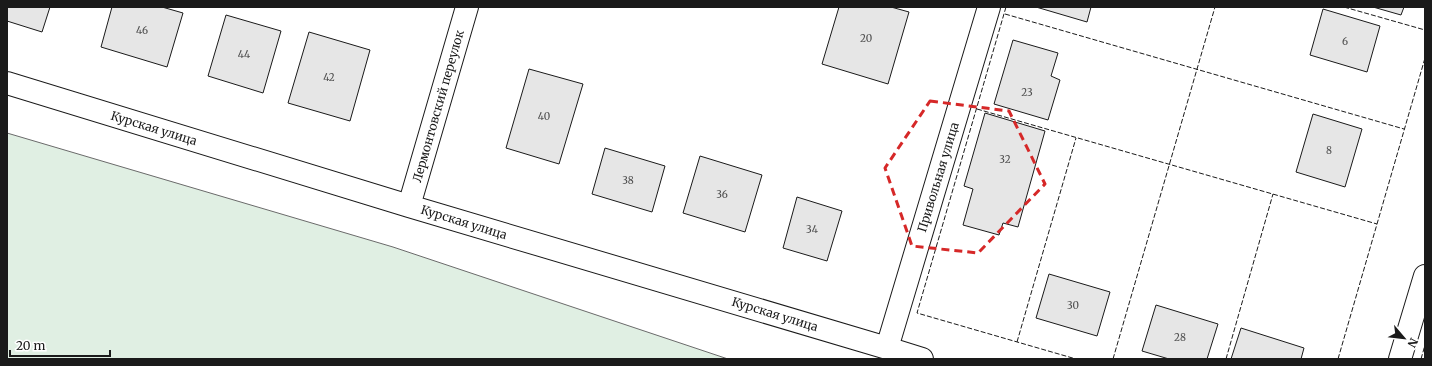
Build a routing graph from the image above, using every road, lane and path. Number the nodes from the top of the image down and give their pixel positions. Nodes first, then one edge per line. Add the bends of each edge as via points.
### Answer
1 (467, 7) edge
2 (989, 7) edge
3 (7, 83) edge
4 (408, 206) junction
5 (1425, 276) edge
6 (887, 348) junction
7 (922, 359) edge
8 (1400, 359) edge

1 - 4 street, Лермонтовский переулок
2 - 6 street, Привольная улица
3 - 4 street, Курская улица
4 - 6 street, Курская улица
5 - 8 street
6 - 7 street, Курская улица

